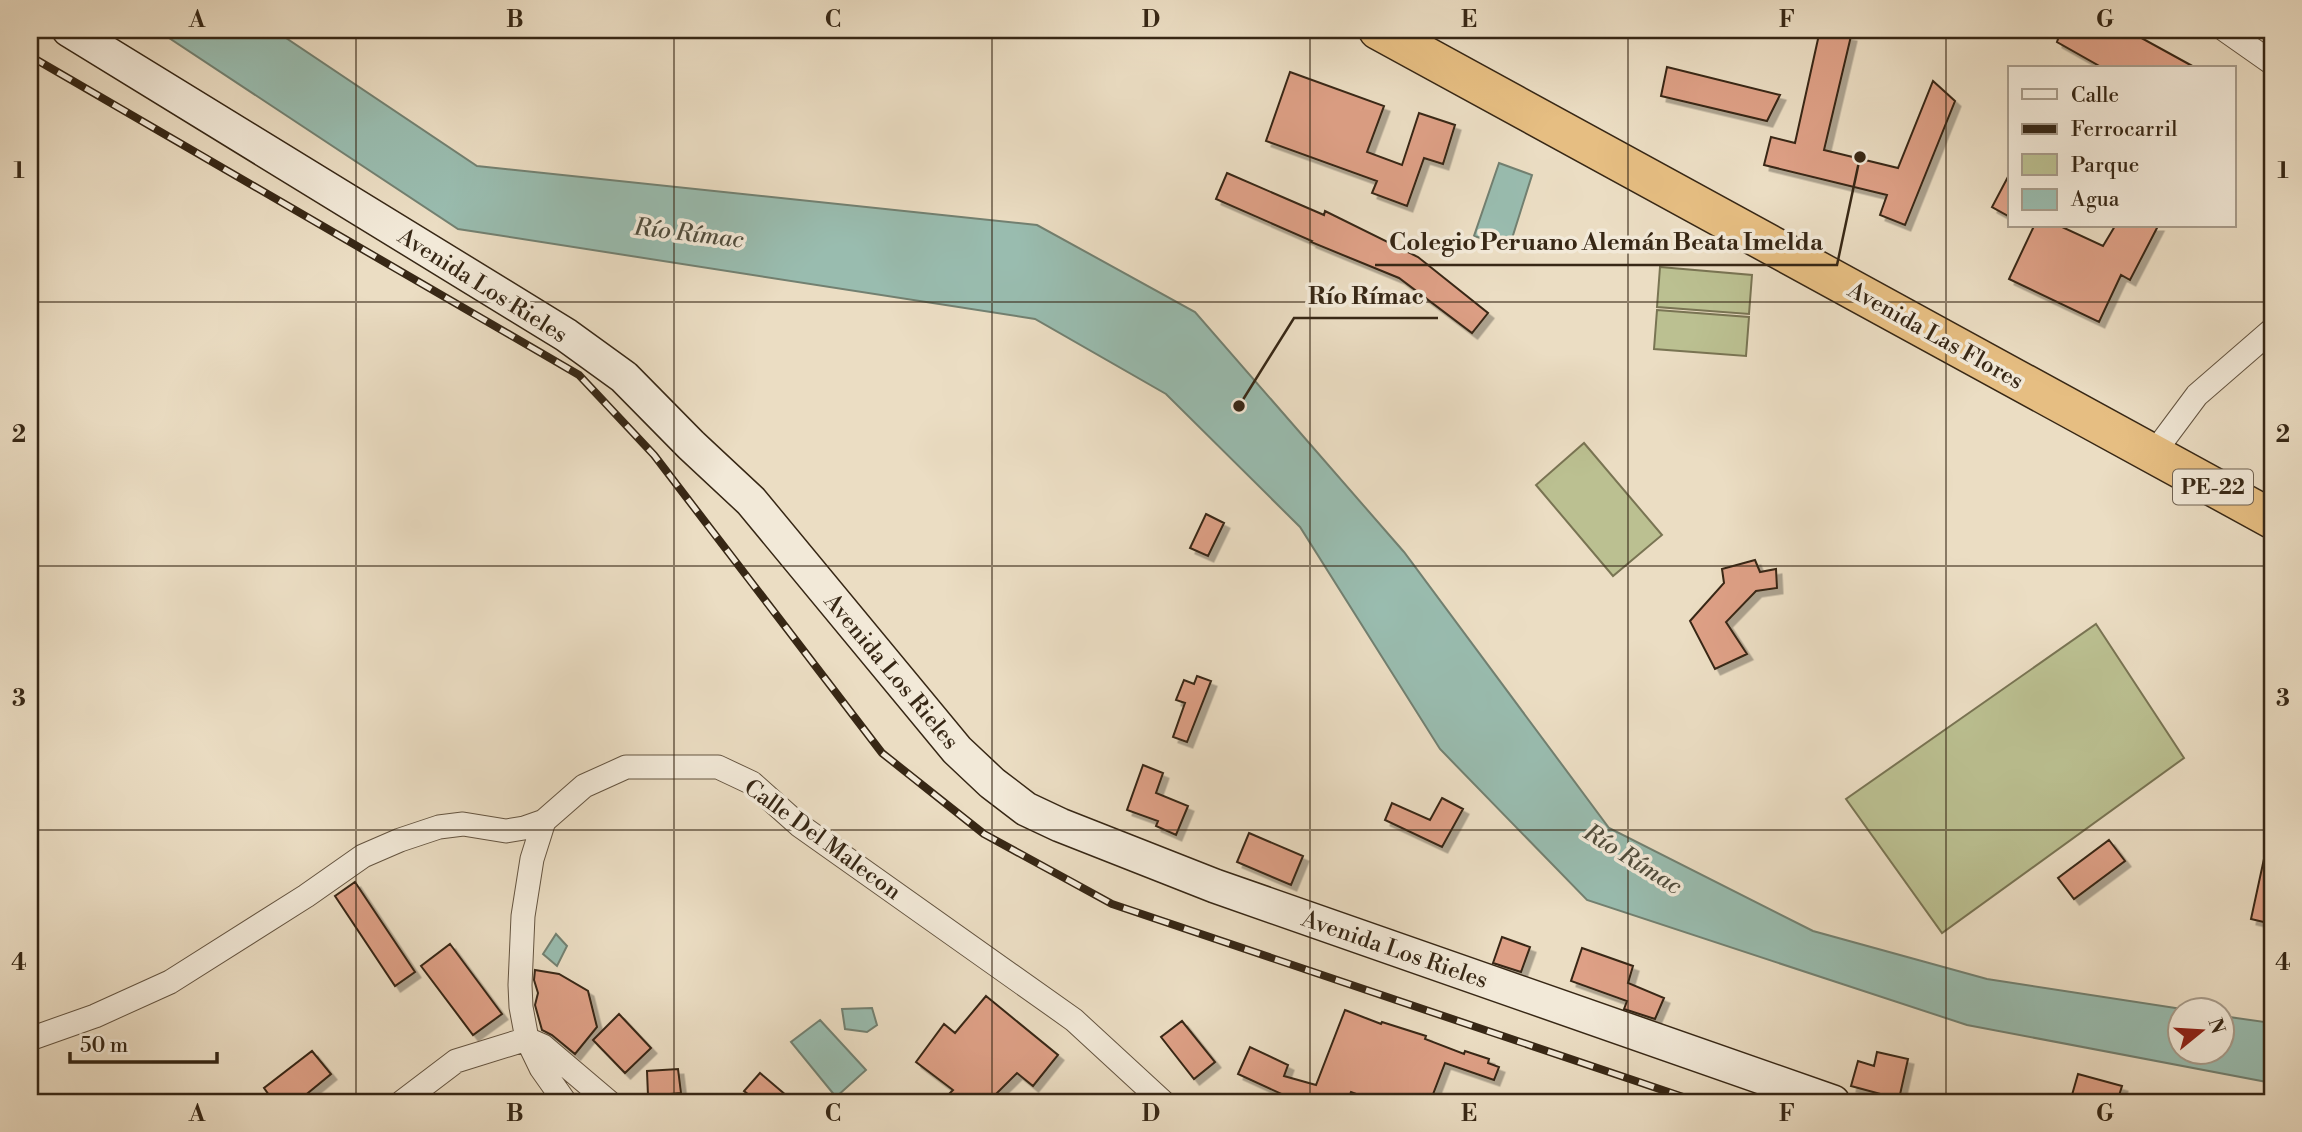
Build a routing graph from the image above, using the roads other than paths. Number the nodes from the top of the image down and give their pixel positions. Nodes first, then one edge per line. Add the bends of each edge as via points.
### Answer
1 (69, 30) edge
2 (1378, 30) edge
3 (1427, 30) edge
4 (2225, 30) edge
5 (2272, 62) edge
6 (1497, 82) junction
7 (2272, 330) edge
8 (2161, 444) junction
9 (2272, 491) edge
10 (2272, 519) edge
11 (544, 821) junction
12 (30, 1039) edge
13 (527, 1039) junction
14 (402, 1102) edge
15 (565, 1102) edge
16 (609, 1102) edge
17 (1163, 1102) edge
18 (1833, 1102) edge

1 - 18 street, Avenida Los Rieles via 566,335 624,377 751,501 957,750 1026,809 1215,886
2 - 6 highway, Avenida Las Flores / PE-22
3 - 6 highway, Avenida Las Flores / PE-22
4 - 5 street
6 - 8 highway, Avenida Las Flores / PE-22
7 - 8 street via 2197,395
8 - 9 highway, Avenida Las Flores / PE-22
8 - 10 highway, Avenida Las Flores / PE-22
11 - 12 street via 506,831 463,824 439,827 400,840 363,856 170,982 96,1016
11 - 13 street via 532,859 523,916 520,985
11 - 17 street, Calle Del Malecon via 584,786 626,767 718,766 752,783 799,825 1074,1020
13 - 14 street via 456,1061
13 - 15 street
13 - 16 street via 544,1046

